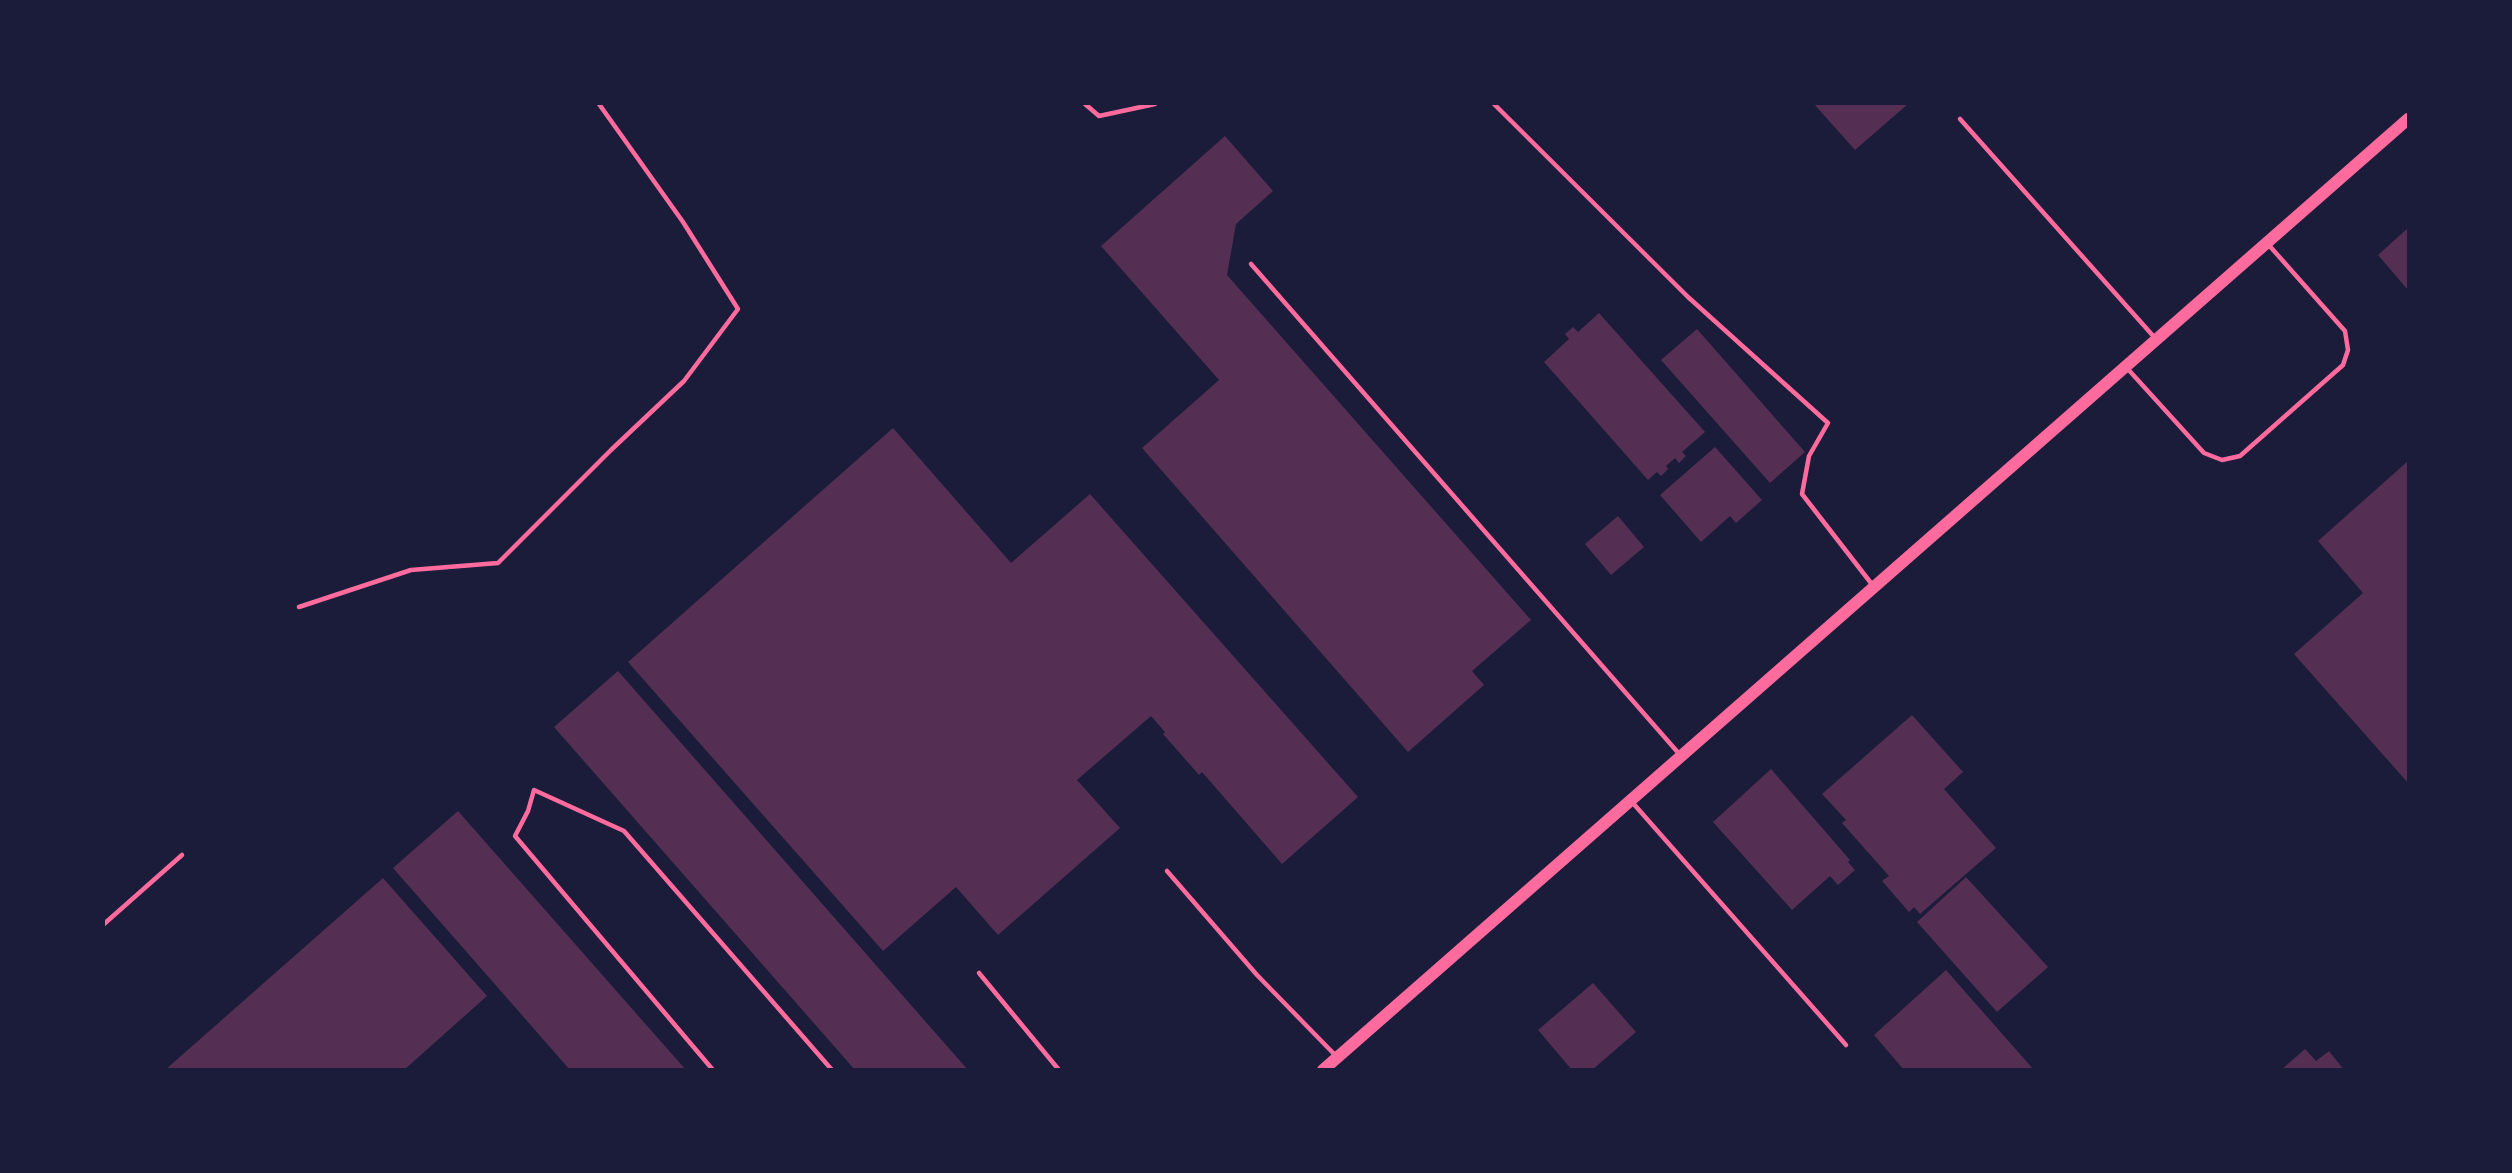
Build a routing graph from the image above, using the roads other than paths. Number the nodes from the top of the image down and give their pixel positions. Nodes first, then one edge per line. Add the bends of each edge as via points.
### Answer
1 (599, 104) edge
2 (1085, 104) edge
3 (1155, 104) edge
4 (1494, 104) edge
5 (1960, 119) dead end
6 (2409, 119) edge
7 (2267, 243) junction
8 (1251, 264) dead end
9 (2157, 340) junction
10 (2126, 367) junction
11 (1874, 587) junction
12 (299, 607) dead end
13 (1681, 756) junction
14 (1630, 800) junction
15 (182, 855) dead end
16 (1167, 871) dead end
17 (104, 924) edge
18 (979, 973) dead end
19 (1846, 1045) dead end
20 (1338, 1057) junction
21 (713, 1070) edge
22 (832, 1070) edge
23 (1059, 1070) edge
24 (1323, 1070) edge

1 - 12 lane via 738,309 684,381 498,563 411,570
2 - 3 lane via 1099,116
4 - 11 lane via 1688,297 1828,423 1809,456 1802,495
5 - 9 lane
6 - 7 main road
7 - 9 main road
7 - 10 lane via 2345,331 2348,350 2343,366 2249,449 2240,456 2222,460 2204,453
8 - 13 lane
9 - 10 main road
10 - 11 main road
11 - 13 main road
13 - 14 main road
14 - 19 lane
14 - 20 main road
15 - 17 lane
16 - 20 lane via 1257,975
18 - 23 lane
20 - 24 main road
21 - 22 lane via 515,836 534,790 624,831

